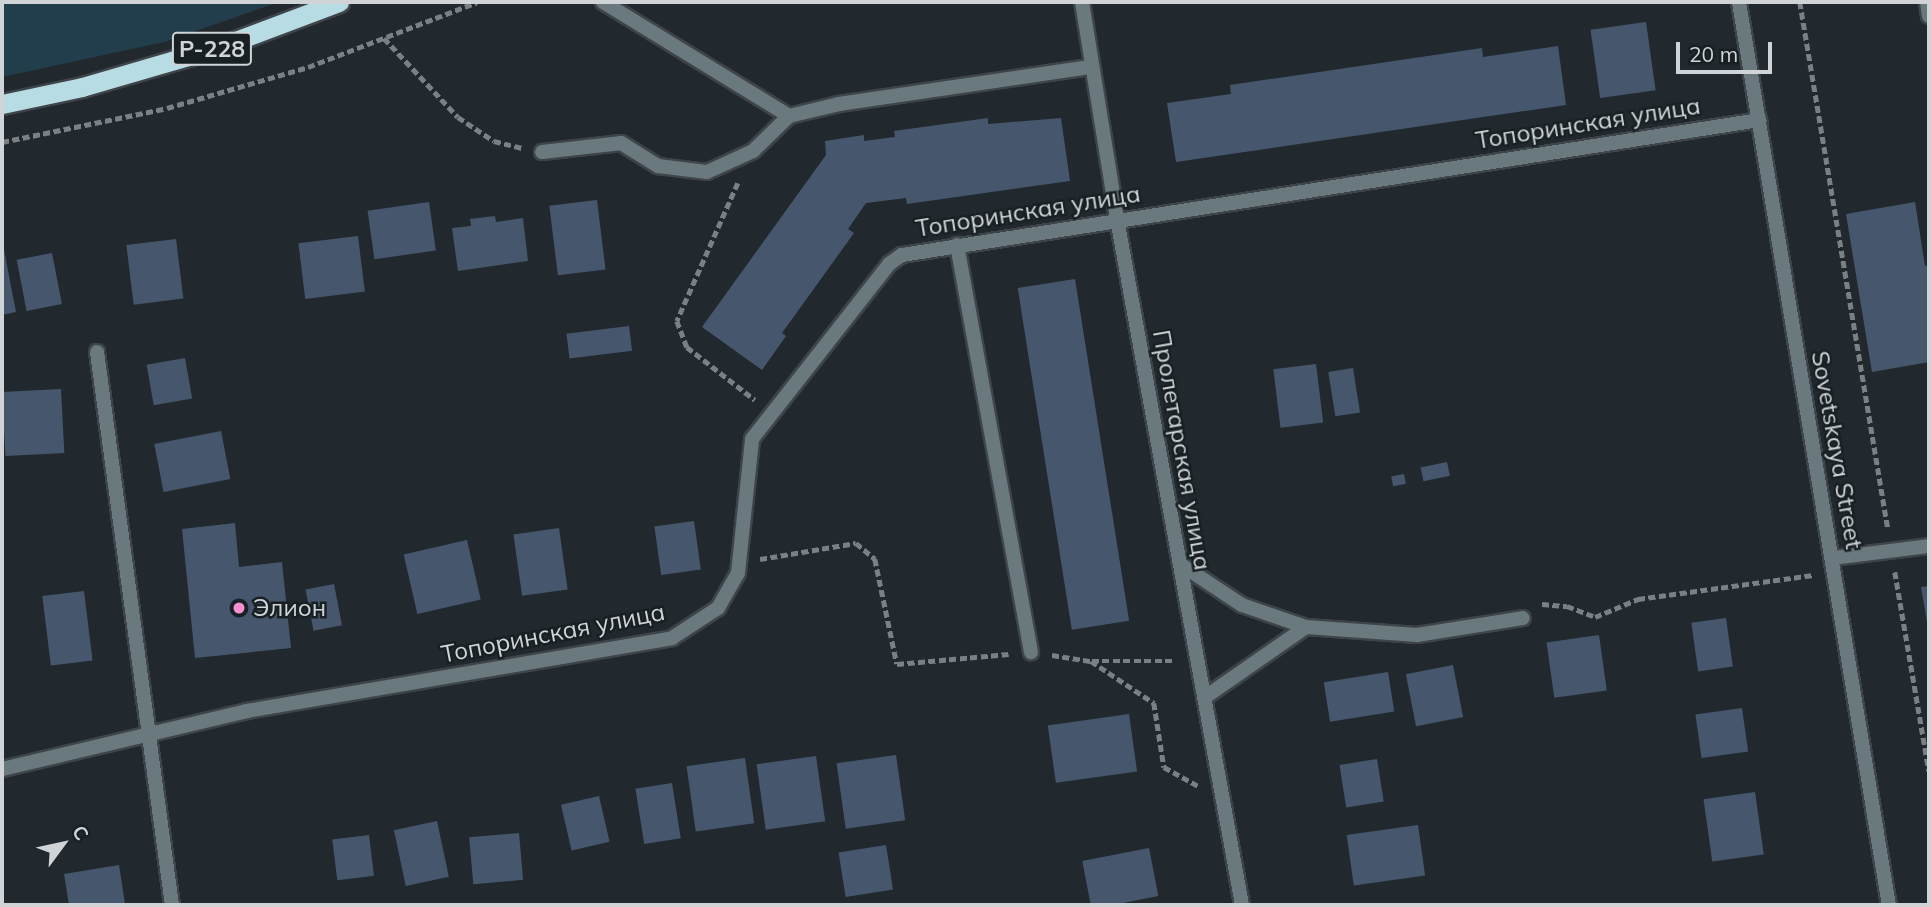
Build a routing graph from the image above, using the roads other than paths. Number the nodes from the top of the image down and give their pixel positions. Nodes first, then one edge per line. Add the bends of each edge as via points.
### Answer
1 (340, 2) edge
2 (603, 2) edge
3 (1082, 2) edge
4 (1739, 2) edge
5 (1927, 2) edge
6 (1929, 16) edge
7 (1091, 67) junction
8 (2, 104) edge
9 (789, 116) junction
10 (1759, 120) junction
11 (542, 152) road end
12 (1117, 219) junction
13 (957, 245) junction
14 (97, 352) dead end
15 (1929, 546) edge
16 (1180, 564) junction
17 (1834, 565) junction
18 (1523, 618) road end
19 (1306, 627) junction
20 (1031, 652) road end
21 (1205, 698) junction
22 (149, 734) junction
23 (2, 769) edge
24 (172, 905) edge
25 (1242, 905) edge
26 (1889, 905) edge

1 - 8 highway, Р-228 via 222,46 82,87
2 - 9 street
3 - 7 street, Пролетарская улица
4 - 10 street, Sovetskaya Street
5 - 6 street
7 - 9 street via 839,104
7 - 12 street, Пролетарская улица
9 - 11 street via 753,150 707,172 658,166 621,143
10 - 12 street, Топоринская улица
10 - 17 street, Sovetskaya Street
12 - 13 street, Топоринская улица
12 - 16 street, Пролетарская улица
13 - 20 street
13 - 22 street, Топоринская улица via 902,255 890,264 752,439 738,573 718,608 671,638 247,711
14 - 22 street
15 - 17 street
16 - 19 street via 1242,605
16 - 21 street, Пролетарская улица
17 - 26 street, Sovetskaya Street
18 - 19 street via 1417,635
19 - 21 street
21 - 25 street, Пролетарская улица
22 - 23 street, Топоринская улица
22 - 24 street

